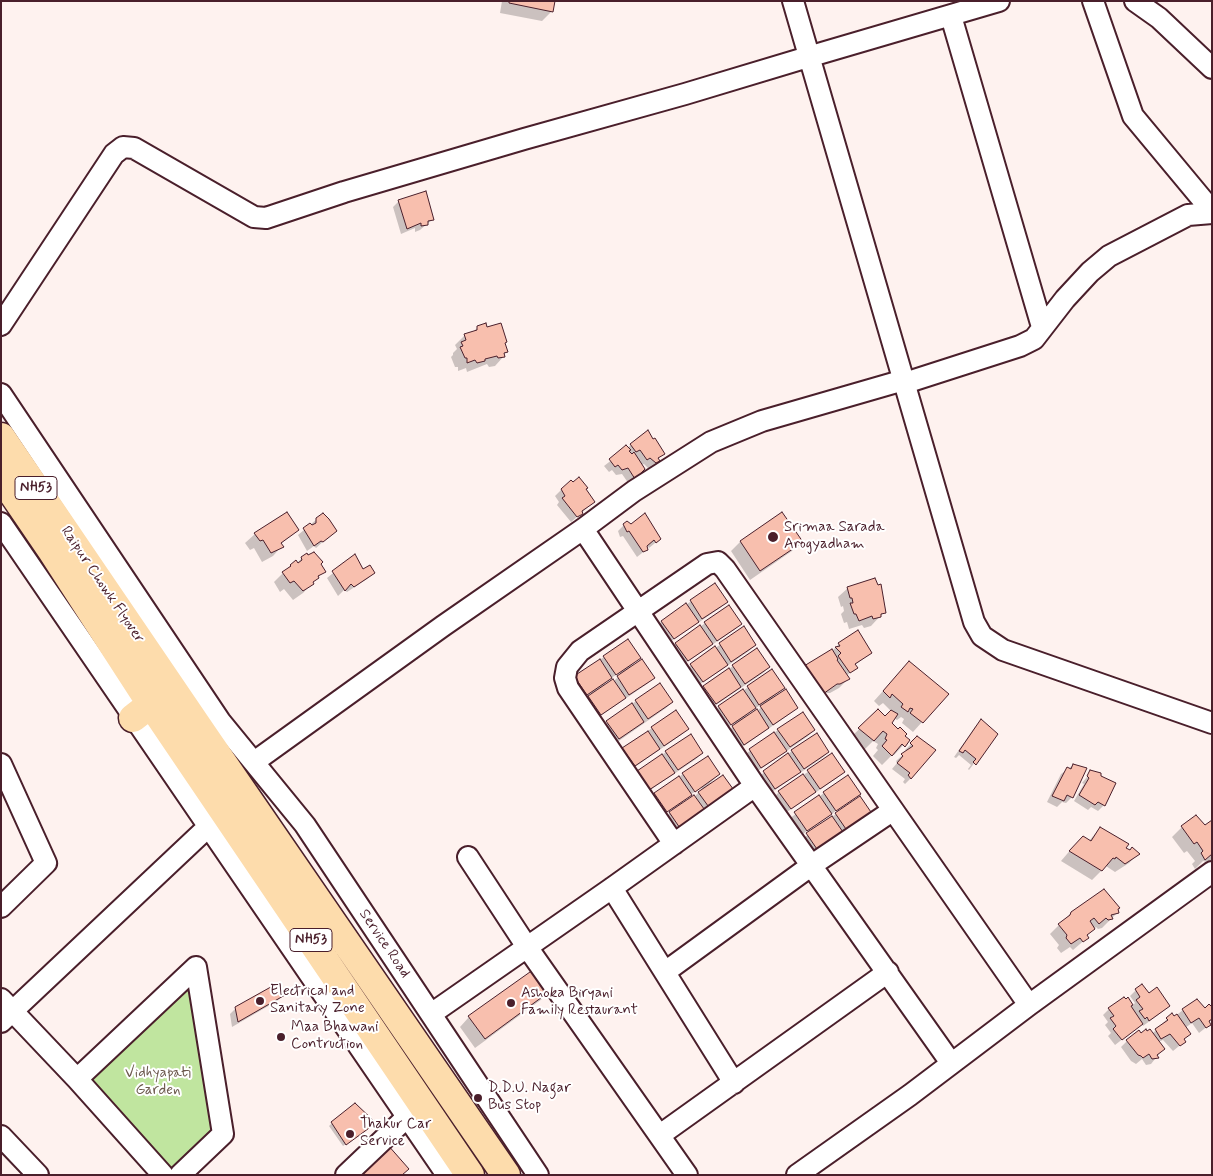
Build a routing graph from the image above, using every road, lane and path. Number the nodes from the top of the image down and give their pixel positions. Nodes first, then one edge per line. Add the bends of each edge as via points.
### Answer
1 (793, 1) edge
2 (1000, 1) edge
3 (1093, 1) edge
4 (1135, 1) edge
5 (952, 16) junction
6 (808, 57) junction
7 (1212, 68) edge
8 (1212, 212) edge
9 (1, 325) edge
10 (1042, 327) junction
11 (905, 382) junction
12 (1, 394) edge
13 (1, 436) edge
14 (1, 476) edge
15 (1, 523) edge
16 (583, 529) junction
17 (62, 545) junction
18 (638, 610) junction
19 (142, 711) junction
20 (1212, 722) edge
21 (212, 728) junction
22 (254, 762) junction
23 (1, 764) edge
24 (755, 786) junction
25 (892, 810) junction
26 (208, 827) junction
27 (674, 844) junction
28 (468, 857) dead end
29 (812, 865) junction
30 (1212, 872) edge
31 (612, 888) junction
32 (1, 907) edge
33 (527, 947) junction
34 (665, 972) junction
35 (888, 972) junction
36 (1029, 1005) junction
37 (5, 1010) edge
38 (431, 1014) junction
39 (951, 1063) junction
40 (78, 1079) junction
41 (734, 1082) junction
42 (407, 1117) junction
43 (660, 1135) junction
44 (1, 1136) edge
45 (27, 1171) edge
46 (163, 1175) edge
47 (180, 1175) edge
48 (346, 1175) edge
49 (447, 1175) edge
50 (470, 1175) edge
51 (506, 1175) edge
52 (538, 1175) edge
53 (688, 1175) edge
54 (797, 1175) edge

1 - 6 street
2 - 5 street
3 - 8 street via 1133,116
4 - 7 street via 1159,18
5 - 6 street
5 - 10 street
6 - 9 street via 353,189 266,218 254,217 134,148 123,147 114,154
6 - 11 street
8 - 10 street via 1188,215 1109,256 1090,272
10 - 11 street via 1034,339 1020,346
11 - 16 street via 762,421 711,442 634,491
11 - 20 street via 974,622 982,636 1003,650
12 - 21 street, Service Road
13 - 17 highway, Raipur Chowk Flyover / NH53
14 - 17 highway, Raipur Chowk Flyover / NH53
15 - 19 street
16 - 18 street
16 - 22 street
17 - 19 highway, Raipur Chowk Flyover / NH53
17 - 21 highway, Raipur Chowk Flyover / NH53
18 - 24 street
18 - 25 street via 707,564 718,562
18 - 27 street via 580,651 564,678
19 - 26 street
19 - 50 highway, NH53
21 - 22 street, Service Road
21 - 51 highway, NH53
22 - 38 street, Service Road via 305,826
23 - 32 street via 46,862
24 - 27 street
24 - 29 street
25 - 29 street
25 - 36 street
26 - 37 street
26 - 42 street
27 - 31 street
28 - 33 street
29 - 34 street
29 - 35 street
30 - 36 street
31 - 33 street
31 - 34 street
33 - 38 street
33 - 43 street
34 - 41 street
35 - 39 street
35 - 41 street
36 - 39 street
37 - 40 street
38 - 52 street, Service Road
39 - 54 street
40 - 46 street
40 - 47 street via 196,967 222,1134
41 - 43 street
42 - 48 street
42 - 49 street
43 - 53 street
44 - 45 street

